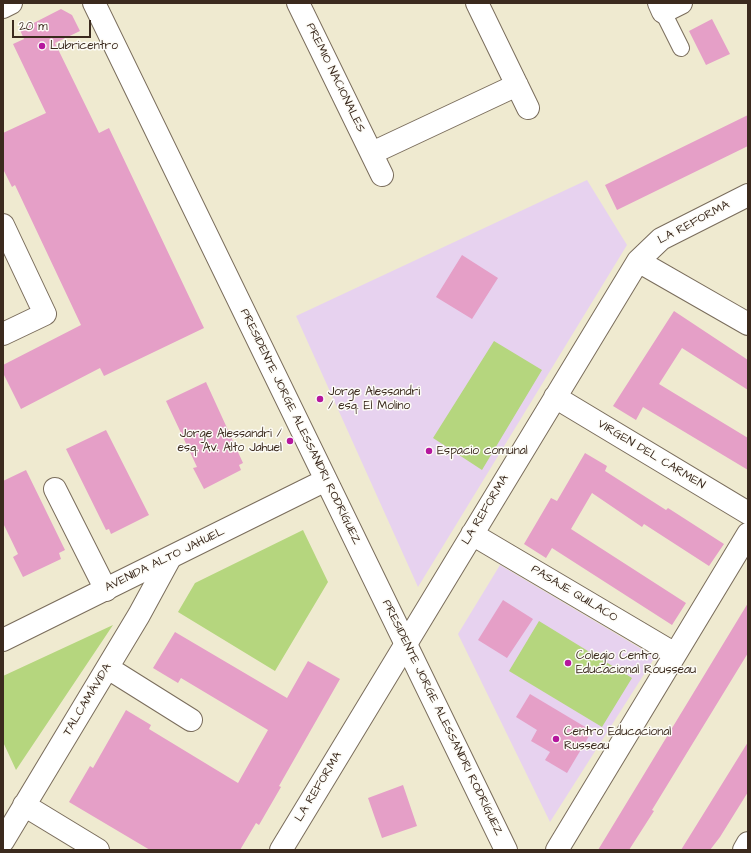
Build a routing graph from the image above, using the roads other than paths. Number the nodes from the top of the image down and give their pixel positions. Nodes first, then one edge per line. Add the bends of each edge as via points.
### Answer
1 (11, 3) edge
2 (94, 3) edge
3 (298, 3) edge
4 (477, 3) edge
5 (667, 6) edge
6 (3, 7) edge
7 (681, 48) dead end
8 (517, 85) junction
9 (528, 108) dead end
10 (372, 153) junction
11 (382, 175) dead end
12 (748, 195) edge
13 (3, 225) edge
14 (638, 261) junction
15 (748, 324) edge
16 (3, 334) edge
17 (555, 397) junction
18 (326, 480) junction
19 (55, 489) dead end
20 (748, 513) edge
21 (472, 534) junction
22 (748, 534) edge
23 (170, 558) junction
24 (106, 590) junction
25 (3, 640) edge
26 (406, 644) junction
27 (675, 654) junction
28 (108, 668) junction
29 (191, 720) dead end
30 (24, 805) junction
31 (3, 841) edge
32 (748, 843) edge
33 (98, 850) edge
34 (281, 850) edge
35 (506, 850) edge
36 (557, 850) edge
37 (744, 850) edge

1 - 6 street
2 - 18 street, PRESIDENTE JORGE ALESSANDRI RODRÍGUEZ
3 - 10 street, PREMIO NACIONALES
4 - 8 street
5 - 7 lane
8 - 9 street
8 - 10 street
10 - 11 street, PREMIO NACIONALES
12 - 14 street, LA REFORMA via 661,239
13 - 16 street via 45,314
14 - 15 street
14 - 17 street, LA REFORMA
17 - 20 street, VIRGEN DEL CARMEN
17 - 21 street, LA REFORMA
18 - 23 street, AVENIDA ALTO JAHUEL
18 - 26 street, PRESIDENTE JORGE ALESSANDRI RODRÍGUEZ
19 - 24 street
21 - 26 street, LA REFORMA
21 - 27 street, PASAJE QUILACO
22 - 27 street
23 - 24 street, AVENIDA ALTO JAHUEL
23 - 28 street, TALCAMÁVIDA
24 - 25 street, AVENIDA ALTO JAHUEL
26 - 34 street, LA REFORMA
26 - 35 street, PRESIDENTE JORGE ALESSANDRI RODRÍGUEZ
27 - 36 street
28 - 29 street
28 - 30 street, TALCAMÁVIDA
30 - 31 street, TALCAMÁVIDA
30 - 33 street
32 - 37 street

